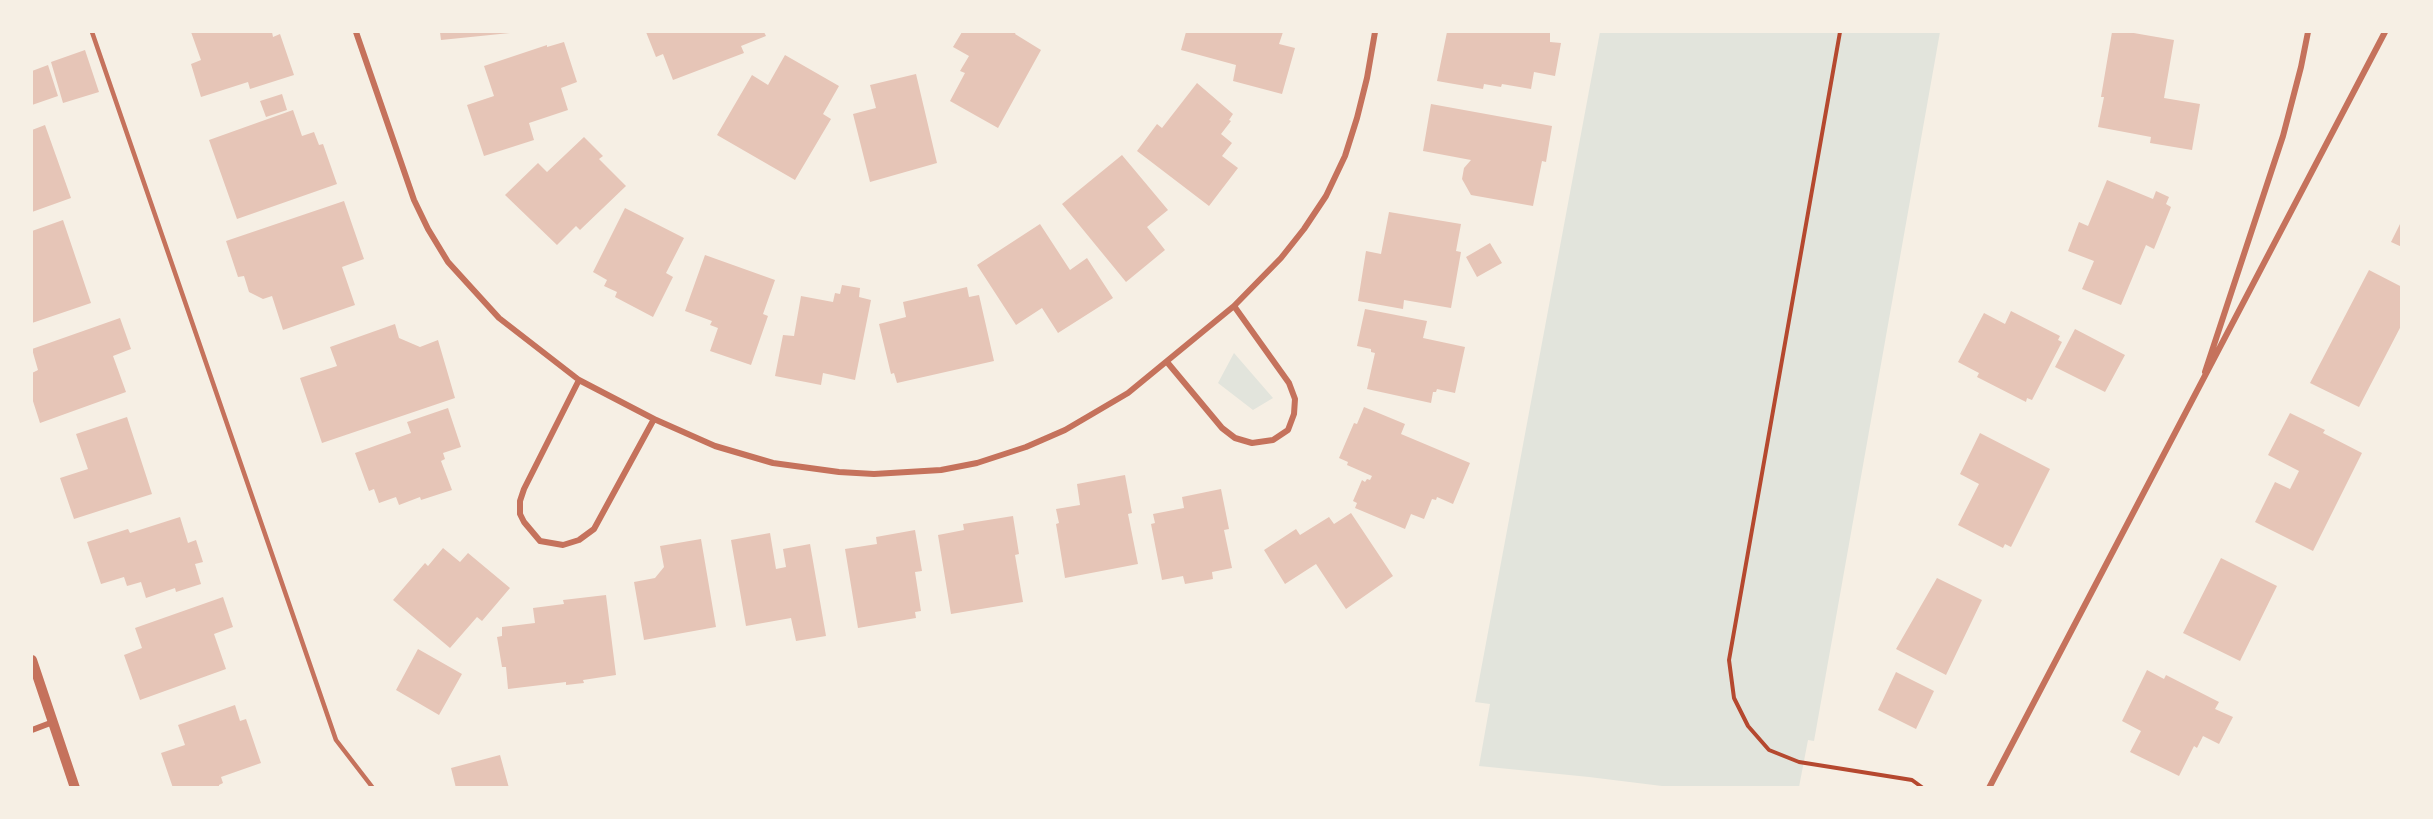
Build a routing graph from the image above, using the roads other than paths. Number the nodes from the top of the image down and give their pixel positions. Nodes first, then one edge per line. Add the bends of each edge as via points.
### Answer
1 (92, 32) edge
2 (356, 32) edge
3 (1375, 32) edge
4 (2308, 32) edge
5 (2385, 32) edge
6 (1234, 306) junction
7 (1167, 362) junction
8 (579, 380) junction
9 (2199, 390) junction
10 (654, 419) junction
11 (32, 660) edge
12 (52, 722) junction
13 (32, 730) edge
14 (75, 788) edge
15 (373, 788) edge
16 (1989, 788) edge

1 - 15 lane via 336,740
2 - 8 street via 414,200 448,262 499,318
3 - 6 street via 1357,118 1326,196 1281,258
4 - 9 street via 2283,136
5 - 9 street
6 - 7 street
6 - 7 street via 1289,383 1295,399 1288,430 1273,440 1252,443 1235,438 1222,428
7 - 10 street via 1128,393 1065,430 977,463 941,470 874,474 773,463 715,446
8 - 10 street
8 - 10 street via 520,501 524,522 540,541 563,545 594,529
9 - 16 street
11 - 12 street
12 - 13 street
12 - 14 street

